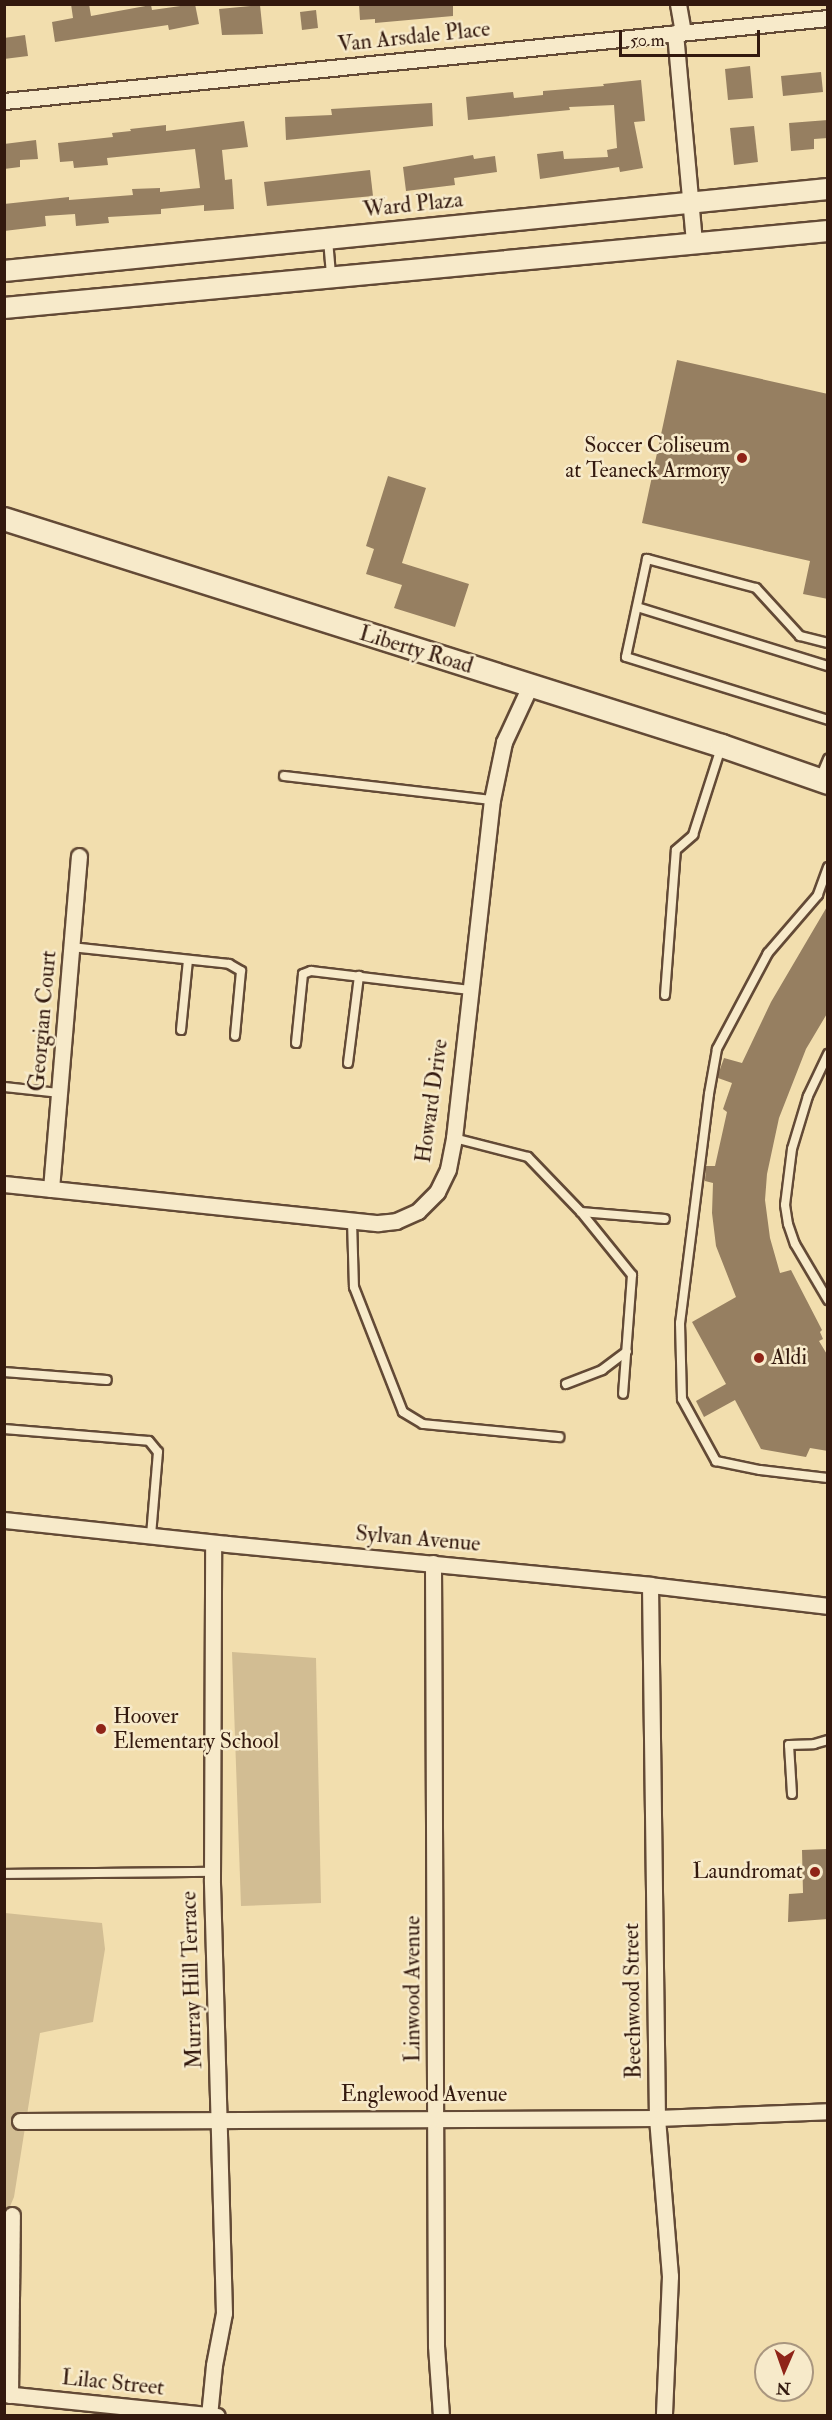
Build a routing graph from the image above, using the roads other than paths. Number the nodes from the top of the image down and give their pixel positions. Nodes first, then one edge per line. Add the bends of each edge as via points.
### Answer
1 (678, 4) edge
2 (828, 18) edge
3 (679, 33) junction
4 (4, 101) edge
5 (828, 189) edge
6 (690, 201) junction
7 (828, 231) edge
8 (327, 238) junction
9 (694, 243) junction
10 (4, 271) edge
11 (332, 278) junction
12 (4, 308) edge
13 (4, 519) edge
14 (637, 608) junction
15 (828, 643) edge
16 (828, 666) edge
17 (530, 686) junction
18 (828, 720) edge
19 (722, 746) junction
20 (825, 774) edge
21 (285, 776) dead end
22 (492, 800) junction
23 (79, 856) dead end
24 (828, 867) edge
25 (71, 947) junction
26 (188, 960) junction
27 (359, 975) junction
28 (470, 990) junction
29 (665, 995) dead end
30 (181, 1030) dead end
31 (235, 1036) dead end
32 (297, 1043) dead end
33 (828, 1054) edge
34 (348, 1063) dead end
35 (4, 1087) edge
36 (59, 1093) junction
37 (454, 1138) junction
38 (4, 1184) edge
39 (51, 1189) junction
40 (581, 1212) junction
41 (665, 1219) dead end
42 (352, 1221) junction
43 (828, 1300) edge
44 (627, 1351) junction
45 (4, 1372) edge
46 (107, 1380) dead end
47 (566, 1384) dead end
48 (623, 1394) dead end
49 (4, 1429) edge
50 (559, 1437) dead end
51 (828, 1478) edge
52 (4, 1520) edge
53 (151, 1536) junction
54 (213, 1543) junction
55 (433, 1563) junction
56 (650, 1585) junction
57 (828, 1606) edge
58 (828, 1740) edge
59 (792, 1794) dead end
60 (212, 1872) junction
61 (4, 1874) edge
62 (828, 2111) edge
63 (436, 2117) junction
64 (657, 2118) junction
65 (219, 2119) junction
66 (20, 2121) dead end
67 (12, 2215) dead end
68 (7, 2395) edge
69 (209, 2415) edge
70 (217, 2415) edge
71 (441, 2415) edge
72 (664, 2415) edge

1 - 3 street
2 - 3 street, Van Arsdale Place
3 - 4 street, Van Arsdale Place
3 - 6 street
5 - 6 street, Ward Plaza
6 - 8 street, Ward Plaza
6 - 9 street
7 - 9 street
8 - 10 street, Ward Plaza
8 - 11 lane
9 - 11 street
11 - 12 street
13 - 17 main road, Liberty Road
14 - 15 lane via 647,559 756,588 800,636
14 - 16 lane
14 - 18 lane via 626,657
17 - 19 main road, Liberty Road
17 - 22 street, Howard Drive via 504,742
19 - 20 main road, Liberty Road
19 - 29 lane via 693,835 676,850
21 - 22 lane
22 - 28 street, Howard Drive
23 - 25 street, Georgian Court
24 - 51 lane via 818,895 768,953 717,1049 680,1323 682,1399 716,1461
25 - 26 lane
25 - 36 street, Georgian Court
26 - 30 lane
26 - 31 lane via 229,964 241,971
27 - 28 lane
27 - 32 lane via 311,971 303,974
27 - 34 lane
28 - 37 street, Howard Drive
33 - 43 lane via 808,1096 792,1149 785,1205 795,1244
35 - 36 lane
36 - 39 street, Georgian Court
37 - 40 lane via 528,1157
37 - 42 street, Howard Drive via 448,1169 437,1192 418,1211 378,1224
38 - 39 street, Howard Drive
39 - 42 street, Howard Drive
40 - 41 lane
40 - 44 lane via 632,1275
42 - 50 lane via 354,1287 403,1412 423,1424
44 - 47 lane via 602,1370
44 - 48 lane
45 - 46 lane
49 - 53 lane via 149,1441 158,1452
52 - 53 street, Sylvan Avenue
53 - 54 street, Sylvan Avenue
54 - 55 street, Sylvan Avenue
54 - 60 street, Murray Hill Terrace
55 - 56 street, Sylvan Avenue
55 - 63 street, Linwood Avenue
56 - 57 street, Sylvan Avenue
56 - 64 street, Beechwood Street
58 - 59 lane via 789,1745
60 - 61 lane
60 - 65 street, Murray Hill Terrace
62 - 64 street, Englewood Avenue
63 - 64 street, Englewood Avenue
63 - 65 street, Englewood Avenue
63 - 71 street, Linwood Avenue via 436,2346
64 - 72 street, Beechwood Street via 669,2276
65 - 66 street, Englewood Avenue
65 - 69 street, Murray Hill Terrace via 224,2313
67 - 68 street
68 - 69 street, Lilac Street
69 - 70 street, Lilac Street

